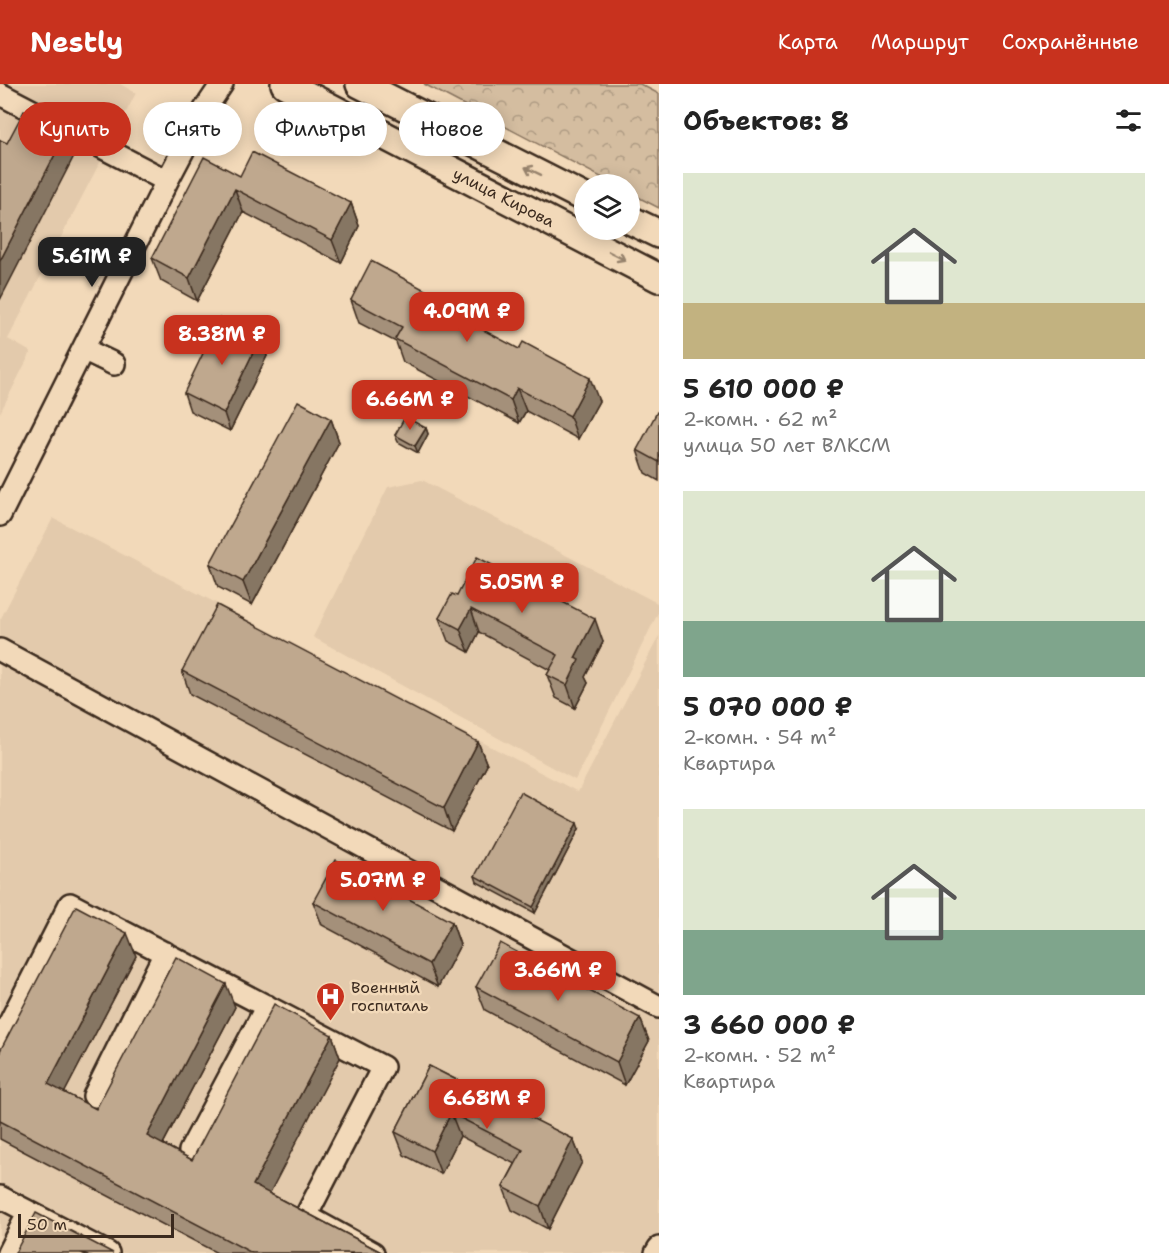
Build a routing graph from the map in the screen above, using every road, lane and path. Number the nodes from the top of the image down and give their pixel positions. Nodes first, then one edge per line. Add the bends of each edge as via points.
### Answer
1 (222, 84) edge
2 (285, 84) edge
3 (360, 84) edge
4 (0, 94) edge
5 (167, 181) junction
6 (574, 192) edge
7 (640, 225) edge
8 (659, 234) edge
9 (659, 278) edge
10 (83, 349) junction
11 (114, 364) dead end
12 (0, 515) edge
13 (0, 650) edge
14 (165, 953) junction
15 (267, 1006) junction
16 (659, 1007) edge
17 (0, 1042) edge
18 (94, 1096) dead end
19 (190, 1152) dead end
20 (0, 1197) edge
21 (29, 1212) junction
22 (659, 1248) edge
23 (8, 1253) edge
24 (108, 1253) edge
25 (373, 1253) edge
26 (656, 1253) edge

1 - 5 street
2 -> 9 main road, улица Кирова
6 -> 3 main road
4 - 5 street
5 - 10 street
7 - 8 main road
10 - 11 street
10 - 12 street
13 - 16 street
14 - 15 street
14 - 17 street via 70,904
14 - 18 street
15 - 19 street
15 - 25 street via 383,1067 306,1216
20 - 21 street
21 - 23 street
21 - 24 street
22 - 26 street

